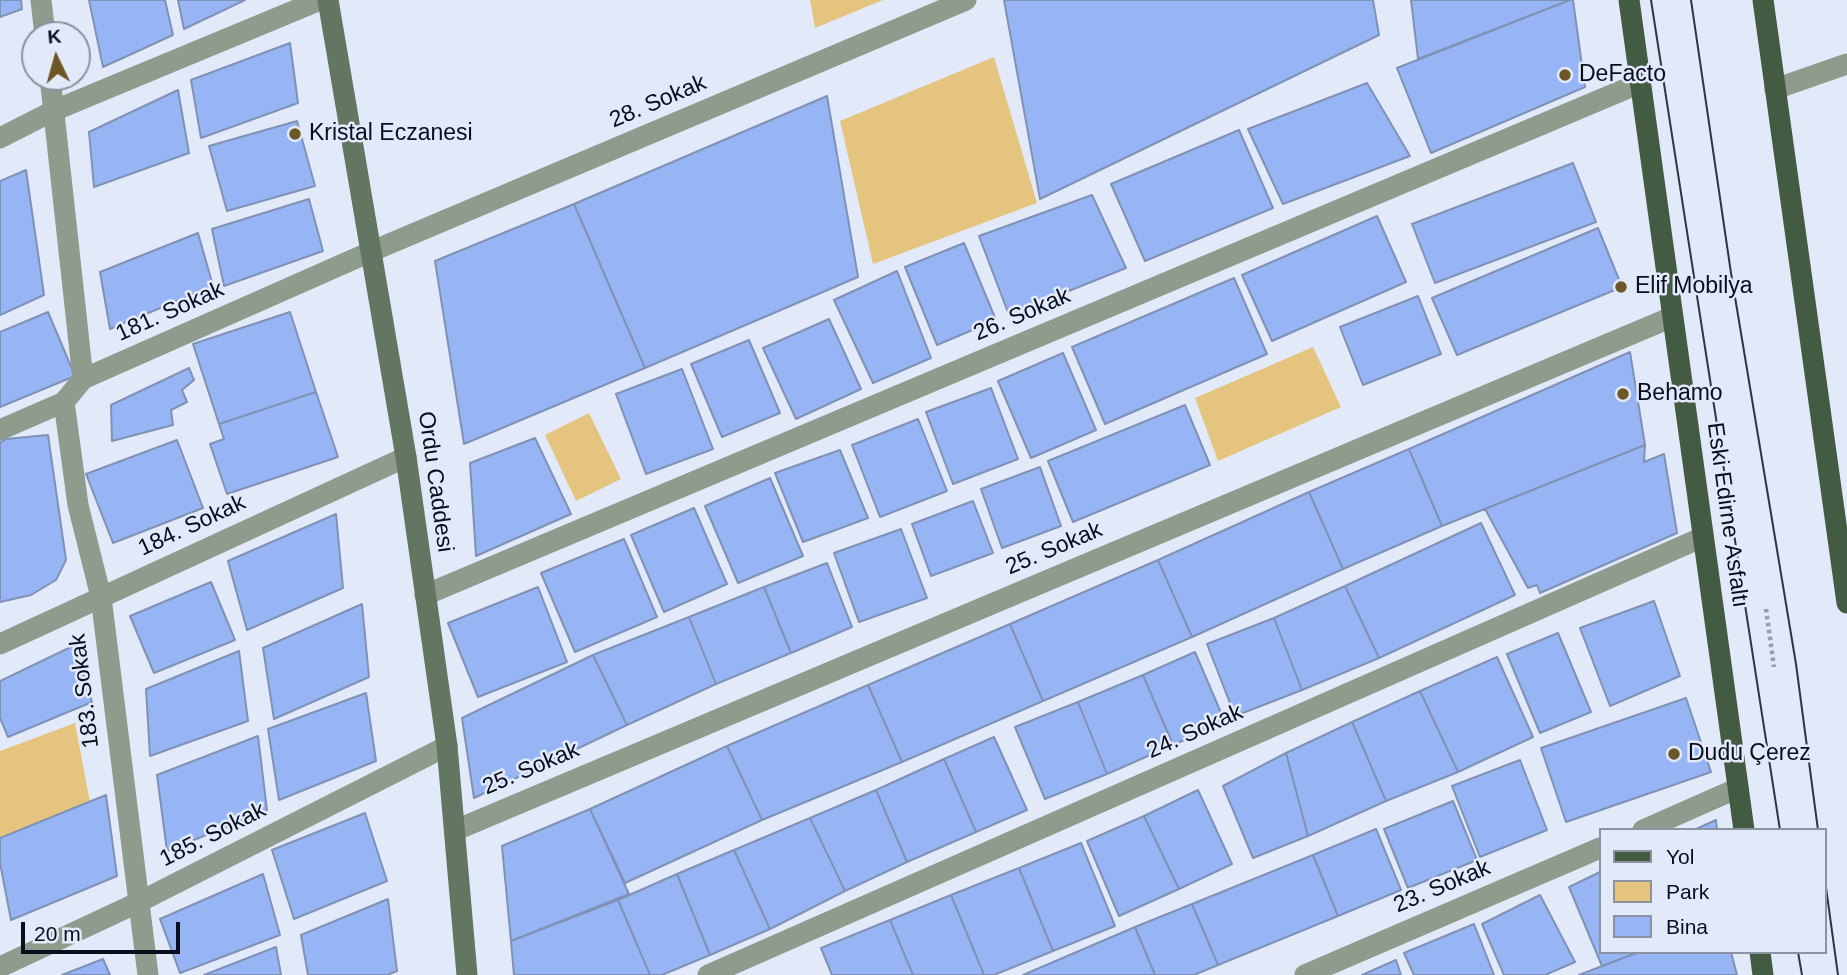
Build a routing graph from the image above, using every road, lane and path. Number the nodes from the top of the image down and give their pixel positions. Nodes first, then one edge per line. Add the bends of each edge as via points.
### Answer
1 (41, 0) edge
2 (320, 0) edge
3 (328, 0) edge
4 (967, 0) edge
5 (1629, 0) edge
6 (1763, 0) edge
7 (43, 21) edge
8 (1847, 64) edge
9 (1640, 83) junction
10 (1775, 89) junction
11 (51, 91) edge
12 (53, 111) junction
13 (0, 138) edge
14 (370, 252) junction
15 (1672, 317) junction
16 (83, 379) junction
17 (64, 402) junction
18 (0, 429) edge
19 (406, 457) junction
20 (1703, 537) junction
21 (425, 595) junction
22 (100, 597) junction
23 (1847, 603) edge
24 (1766, 608) dead end
25 (0, 644) edge
26 (1774, 667) dead end
27 (447, 746) junction
28 (1738, 788) junction
29 (1648, 828) edge
30 (1744, 828) edge
31 (456, 830) junction
32 (1598, 849) edge
33 (137, 903) junction
34 (1760, 954) edge
35 (0, 967) edge
36 (148, 975) edge
37 (467, 975) edge
38 (708, 975) edge
39 (1305, 975) edge
40 (1763, 975) edge

1 - 7 street
2 - 12 street
3 - 14 main road, Ordu Caddesi
4 - 14 street, 28. Sokak
5 - 9 main road, Eski Edirne Asfaltı
6 - 10 main road
8 - 10 street
9 - 15 main road, Eski Edirne Asfaltı
9 - 21 street, 26. Sokak
10 - 23 main road
11 - 12 street
12 - 13 street
12 - 16 street
14 - 16 street, 181. Sokak
14 - 19 main road, Ordu Caddesi
15 - 20 main road, Eski Edirne Asfaltı
15 - 31 street, 25. Sokak
16 - 17 street, 181. Sokak
17 - 18 street, 181. Sokak
17 - 22 street, 183. Sokak via 78,505
19 - 21 main road, Ordu Caddesi
19 - 22 street, 184. Sokak
20 - 28 main road, Eski Edirne Asfaltı
20 - 38 street, 24. Sokak
21 - 27 main road, Ordu Caddesi
22 - 25 street, 184. Sokak
22 - 33 street, 183. Sokak
24 - 26 path
27 - 31 main road, Ordu Caddesi
27 - 33 street, 185. Sokak
28 - 29 street
28 - 30 main road, Eski Edirne Asfaltı
31 - 37 main road, Ordu Caddesi
32 - 39 street, 23. Sokak
33 - 35 street, 185. Sokak
33 - 36 street, 183. Sokak
34 - 40 main road

